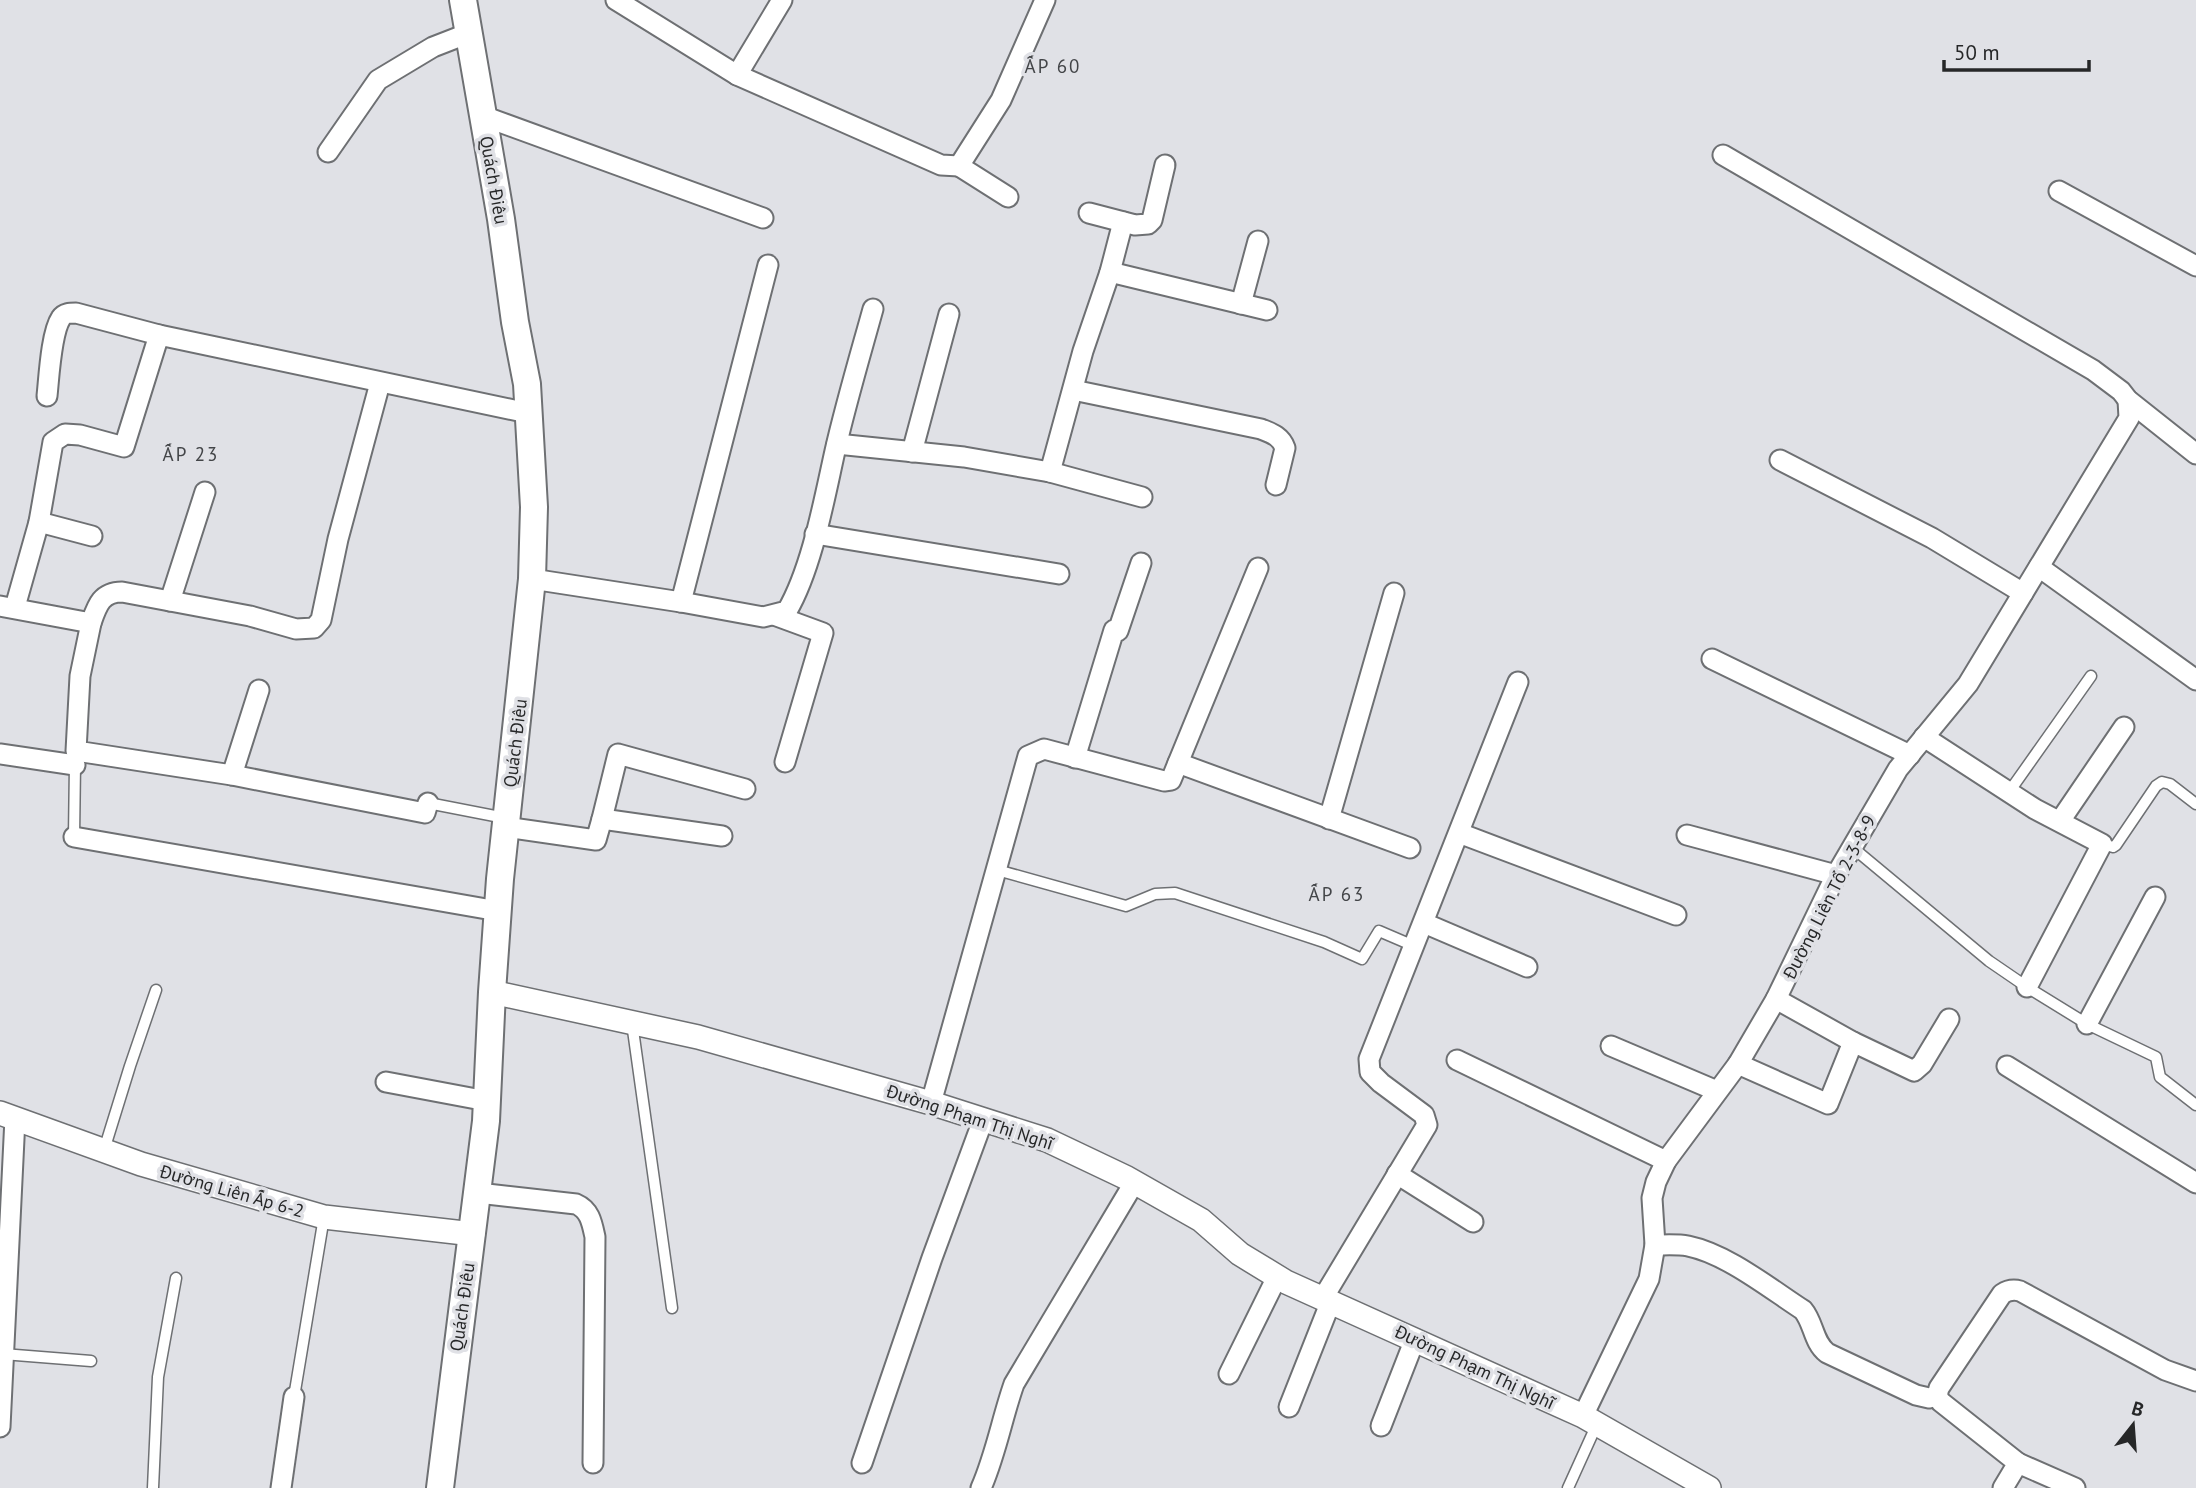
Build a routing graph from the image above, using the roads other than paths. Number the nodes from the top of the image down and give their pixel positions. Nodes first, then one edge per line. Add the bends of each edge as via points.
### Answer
1 (463, 0) edge
2 (616, 0) edge
3 (782, 0) edge
4 (1045, 0) edge
5 (469, 33) junction
6 (737, 75) junction
7 (484, 117) junction
8 (328, 152) dead end
9 (1723, 155) dead end
10 (1165, 165) dead end
11 (959, 166) junction
12 (2059, 191) dead end
13 (1008, 197) dead end
14 (1089, 213) dead end
15 (763, 218) dead end
16 (1123, 222) junction
17 (1258, 241) dead end
18 (768, 265) dead end
19 (2196, 266) edge
20 (1110, 272) junction
21 (1241, 304) junction
22 (873, 309) dead end
23 (1267, 310) dead end
24 (949, 314) dead end
25 (159, 335) junction
26 (380, 383) junction
27 (1073, 390) junction
28 (47, 396) dead end
29 (2128, 400) junction
30 (528, 413) junction
31 (837, 444) junction
32 (912, 452) junction
33 (2196, 454) edge
34 (1780, 460) dead end
35 (1050, 472) junction
36 (1276, 485) dead end
37 (205, 492) dead end
38 (1142, 496) dead end
39 (39, 522) junction
40 (815, 534) junction
41 (92, 536) dead end
42 (1141, 563) dead end
43 (2039, 567) junction
44 (1258, 568) dead end
45 (1059, 574) dead end
46 (532, 579) junction
47 (1394, 593) dead end
48 (2024, 593) junction
49 (170, 601) junction
50 (681, 602) junction
51 (8, 606) edge
52 (774, 615) junction
53 (91, 623) junction
54 (1712, 659) dead end
55 (2091, 676) dead end
56 (2196, 680) edge
57 (1518, 682) dead end
58 (259, 691) dead end
59 (2124, 727) dead end
60 (1924, 737) junction
61 (0, 754) edge
62 (1910, 755) junction
63 (76, 758) junction
64 (1075, 758) junction
65 (785, 762) dead end
66 (1178, 763) junction
67 (232, 775) junction
68 (746, 789) dead end
69 (2009, 792) junction
70 (428, 803) joint
71 (2196, 804) edge
72 (1329, 818) junction
73 (602, 819) junction
74 (2060, 821) junction
75 (505, 822) junction
76 (1459, 833) junction
77 (1687, 835) dead end
78 (722, 836) dead end
79 (74, 837) joint
80 (2102, 844) junction
81 (1852, 847) junction
82 (1410, 848) dead end
83 (997, 870) junction
84 (1836, 875) junction
85 (2155, 897) dead end
86 (498, 911) junction
87 (1676, 915) dead end
88 (1423, 923) junction
89 (1414, 946) junction
90 (1527, 967) dead end
91 (2027, 987) junction
92 (156, 990) dead end
93 (492, 992) junction
94 (1776, 999) junction
95 (1949, 1019) dead end
96 (632, 1023) junction
97 (2087, 1024) junction
98 (1853, 1042) junction
99 (1611, 1046) dead end
100 (1458, 1060) dead end
101 (1738, 1064) junction
102 (2007, 1066) dead end
103 (386, 1082) dead end
104 (1717, 1091) junction
105 (487, 1101) junction
106 (931, 1103) junction
107 (2196, 1105) edge
108 (7, 1115) edge
109 (983, 1120) junction
110 (103, 1150) junction
111 (1666, 1161) junction
112 (1397, 1174) junction
113 (1134, 1182) junction
114 (2196, 1183) edge
115 (478, 1193) junction
116 (324, 1217) junction
117 (1474, 1222) dead end
118 (473, 1234) junction
119 (1655, 1245) junction
120 (1278, 1277) junction
121 (176, 1278) dead end
122 (1327, 1299) junction
123 (672, 1308) dead end
124 (1415, 1339) junction
125 (3, 1354) junction
126 (91, 1361) dead end
127 (1229, 1374) dead end
128 (2196, 1381) edge
129 (1937, 1396) junction
130 (294, 1397) joint
131 (1289, 1407) dead end
132 (1590, 1420) junction
133 (1381, 1426) dead end
134 (0, 1427) edge
135 (862, 1463) dead end
136 (2018, 1463) junction
137 (593, 1464) dead end
138 (153, 1488) edge
139 (281, 1488) edge
140 (440, 1488) edge
141 (981, 1488) edge
142 (1568, 1488) edge
143 (1709, 1488) edge
144 (2003, 1488) edge
145 (2075, 1488) edge

1 - 5 main road, Quách Điêu
2 - 6 street
3 - 6 street
4 - 11 street via 1002,100
5 - 7 main road, Quách Điêu
5 - 8 street via 433,47 378,80
6 - 11 street via 941,165
7 - 15 street
7 - 30 main road, Quách Điêu
9 - 29 street via 2093,370
10 - 16 street via 1150,222 1143,226
11 - 13 street
12 - 19 street
14 - 16 street
16 - 20 street
17 - 21 street
18 - 50 street
20 - 21 street
20 - 27 street
21 - 23 street
22 - 31 street
24 - 32 street
25 - 26 street
25 - 28 street via 76,313 65,315 53,344
25 - 39 street via 124,447 80,435 65,434 53,442
26 - 30 street
26 - 49 street via 319,624 308,630 296,629
27 - 35 street
27 - 36 street via 1272,433 1285,448
29 - 33 street
29 - 43 street, Đường Liên Tổ 2-3-8-9 via 2129,418
30 - 46 main road, Quách Điêu via 534,507
31 - 32 street
31 - 40 street
32 - 35 street
34 - 48 street via 1932,538
35 - 38 street
37 - 49 street
39 - 41 street
39 - 51 street
40 - 45 street
40 - 52 street via 794,598 787,611
42 - 64 street via 1118,631 1114,630
43 - 48 street, Đường Liên Tổ 2-3-8-9
43 - 56 street
44 - 66 street
46 - 50 street
46 - 75 main road, Quách Điêu
47 - 72 street
48 - 60 street, Đường Liên Tổ 2-3-8-9 via 1968,684
49 - 53 street via 110,593 99,602
50 - 52 street
51 - 53 street
52 - 65 street via 823,633
53 - 63 street via 80,676
54 - 62 street
55 - 69 lane
57 - 76 street
58 - 67 street
59 - 74 street
60 - 62 street, Đường Liên Tổ 2-3-8-9
60 - 69 street
61 - 63 street
62 - 81 street, Đường Liên Tổ 2-3-8-9
63 - 67 street
63 - 79 lane
64 - 66 street via 1166,781 1173,778
64 - 83 street via 1044,748 1028,756
66 - 72 street
67 - 70 street via 425,814
68 - 73 street via 618,754
69 - 74 street
70 - 75 lane
71 - 80 lane via 2162,782 2116,845
72 - 82 street
73 - 75 street via 596,840
73 - 78 street
74 - 80 street
75 - 86 main road, Quách Điêu
76 - 87 street
76 - 88 street
77 - 84 street
79 - 86 street
80 - 91 street
81 - 84 street, Đường Liên Tổ 2-3-8-9
81 - 91 lane
83 - 89 lane via 1126,906 1155,894 1175,893 1362,959 1380,931
83 - 106 street
84 - 94 street, Đường Liên Tổ 2-3-8-9
85 - 97 street
86 - 93 main road, Quách Điêu
88 - 89 street
88 - 90 street
89 - 112 street via 1369,1059 1370,1072 1424,1115 1427,1125
91 - 97 lane
92 - 110 lane
93 - 96 street, Đường Phạm Thị Nghĩ
93 - 105 main road, Quách Điêu
94 - 98 street
94 - 101 street, Đường Liên Tổ 2-3-8-9
95 - 98 street via 1914,1071
96 - 106 street, Đường Phạm Thị Nghĩ via 698,1037
96 - 123 lane
97 - 107 lane via 2157,1057 2160,1077
98 - 101 street via 1828,1104
99 - 104 street
100 - 111 street
101 - 104 street, Đường Liên Tổ 2-3-8-9
102 - 114 street
103 - 105 street
104 - 111 street, Đường Liên Tổ 2-3-8-9
105 - 115 main road, Quách Điêu
106 - 109 street, Đường Phạm Thị Nghĩ
108 - 110 street, Đường Liên Ấp 6-2
108 - 125 street
109 - 113 street, Đường Phạm Thị Nghĩ via 1047,1140
109 - 135 street
110 - 116 street, Đường Liên Ấp 6-2
111 - 119 street, Đường Liên Tổ 2-3-8-9 via 1652,1198
112 - 117 street
112 - 122 street
113 - 120 street, Đường Phạm Thị Nghĩ via 1201,1220 1240,1254
113 - 141 street via 1014,1384
115 - 118 main road, Quách Điêu
115 - 137 street via 576,1204 590,1217 594,1237
116 - 118 street, Đường Liên Ấp 6-2
116 - 130 lane
118 - 140 main road, Quách Điêu
119 - 129 street via 1686,1246 1734,1265 1803,1310 1827,1353 1916,1395
119 - 132 street, Đường Liên Tổ 2-3-8-9 via 1649,1279
120 - 122 street, Đường Phạm Thị Nghĩ
120 - 127 street
121 - 138 lane via 158,1377
122 - 124 street, Đường Phạm Thị Nghĩ
122 - 131 street
124 - 132 street, Đường Phạm Thị Nghĩ
124 - 133 street
125 - 126 lane
125 - 134 street
128 - 129 street via 2165,1370 2015,1289 2002,1294
129 - 136 street
130 - 139 street
132 - 142 lane
132 - 143 street, Đường Phạm Thị Nghĩ
136 - 144 street
136 - 145 street

